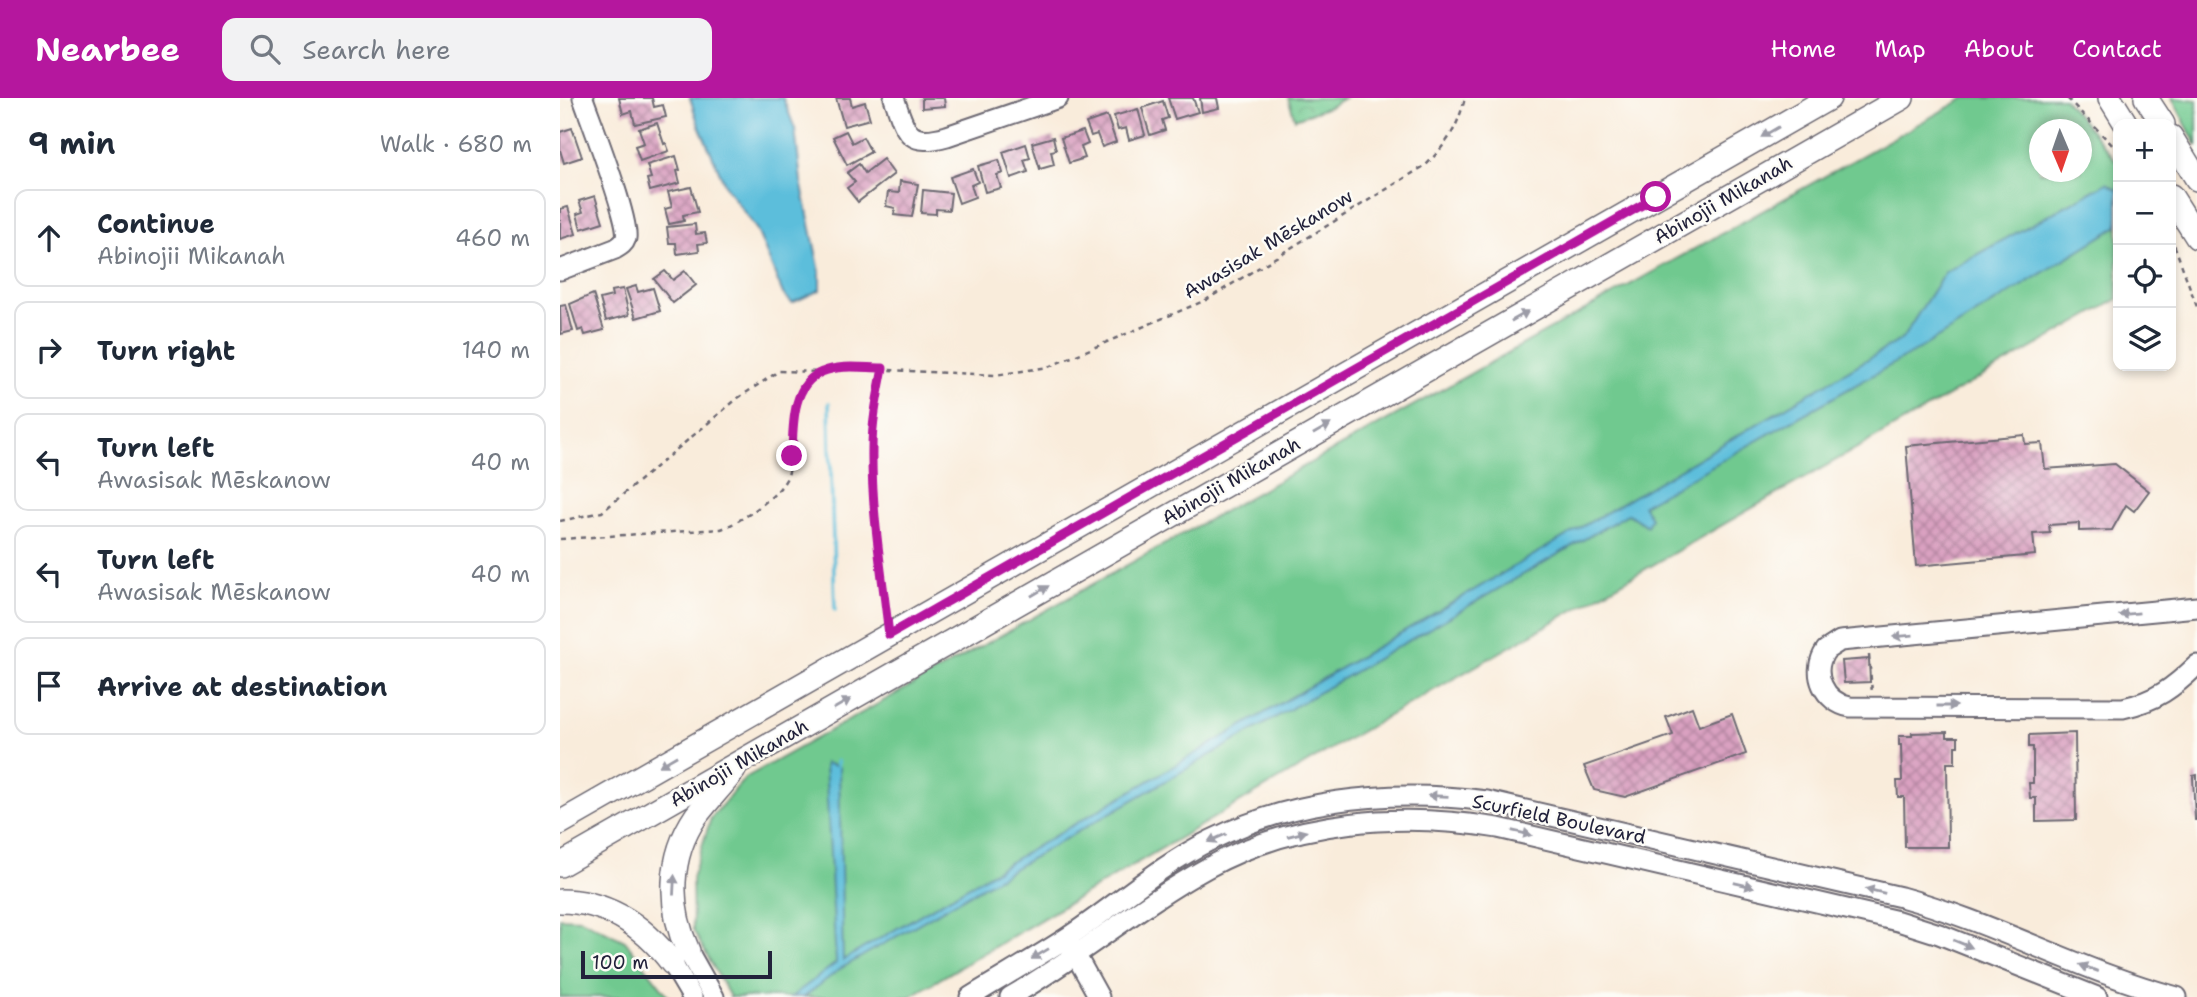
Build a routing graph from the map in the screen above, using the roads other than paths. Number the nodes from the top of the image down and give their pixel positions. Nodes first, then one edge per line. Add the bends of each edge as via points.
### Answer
1 (583, 98) edge
2 (894, 98) edge
3 (1058, 98) edge
4 (1829, 98) edge
5 (1902, 98) edge
6 (2110, 98) edge
7 (2146, 98) edge
8 (2123, 119) edge
9 (2160, 119) edge
10 (2176, 145) edge
11 (2197, 179) edge
12 (2176, 203) edge
13 (2197, 237) edge
14 (560, 270) edge
15 (2197, 608) edge
16 (2197, 665) edge
17 (740, 762) junction
18 (560, 823) edge
19 (560, 865) edge
20 (560, 901) edge
21 (1071, 946) junction
22 (680, 957) junction
23 (692, 997) edge
24 (714, 997) edge
25 (970, 997) edge
26 (1010, 997) edge
27 (1099, 997) edge
28 (2097, 997) edge
29 (2177, 997) edge

1 - 14 street via 626,234 615,249
2 - 3 street via 910,136 932,140
4 -> 18 main road, Abinojii Mikanah
17 -> 5 main road, Abinojii Mikanah
6 - 8 main road
7 - 9 main road
10 - 11 main road
12 - 13 main road
15 -> 16 street via 1840,641 1822,654 1819,670 1820,682 1831,699 1850,708 2123,708 2161,696
17 - 19 main road, Abinojii Mikanah
22 -> 17 main road via 674,905 679,852 695,818
20 - 22 main road via 598,906 633,922 659,947
21 -> 25 street, Scurfield Boulevard
21 - 26 street, Scurfield Boulevard via 1051,974
21 - 27 street
21 -> 28 street, Scurfield Boulevard via 1208,868 1266,843 1358,821 1454,820 1898,921
29 -> 21 street, Scurfield Boulevard via 2141,988 1927,904 1531,811 1451,797 1386,795 1329,801 1258,821 1185,855
22 - 23 street
22 - 24 street

